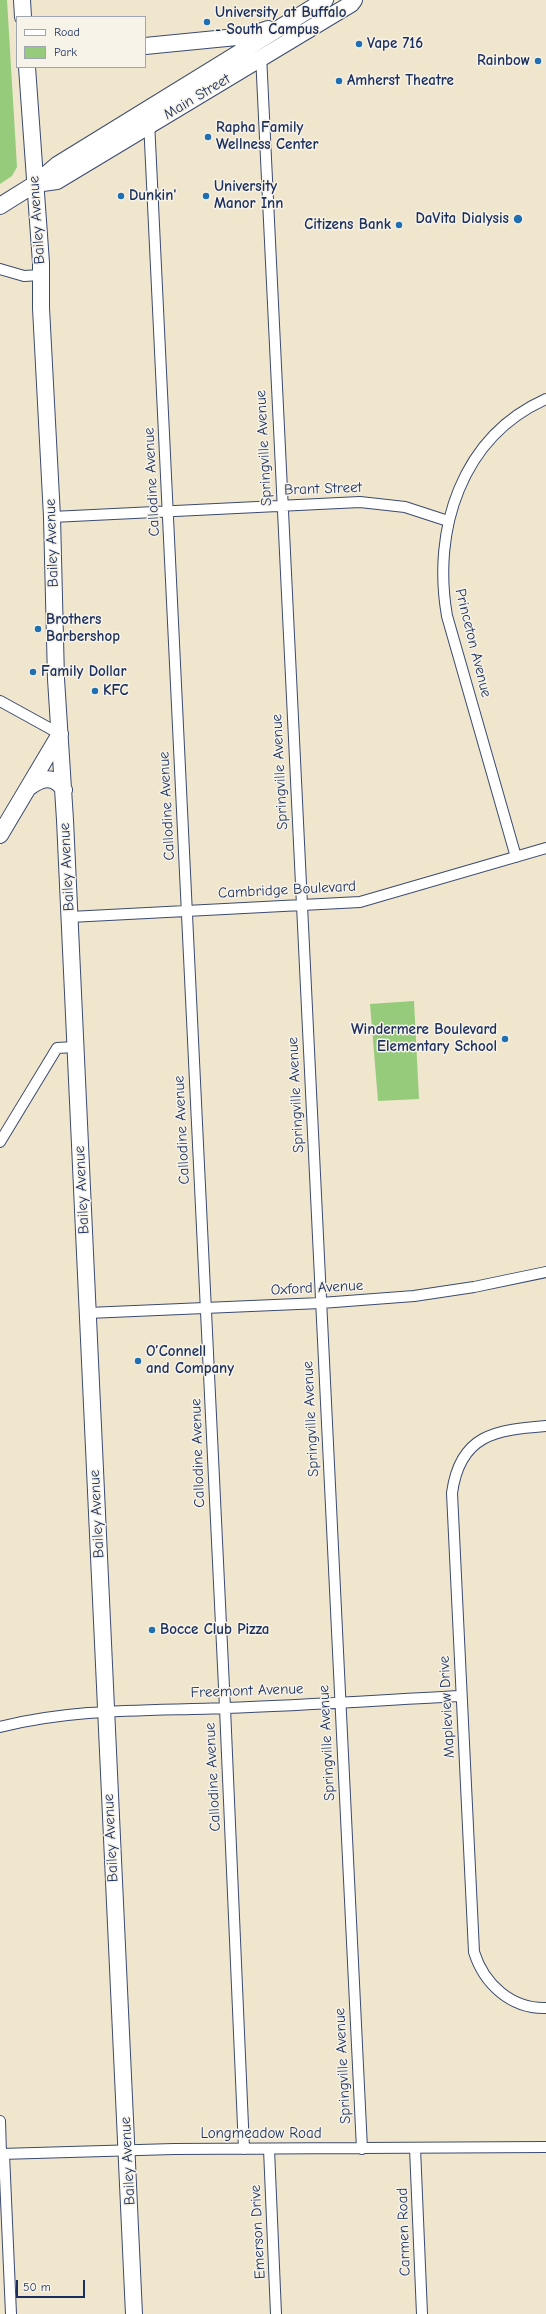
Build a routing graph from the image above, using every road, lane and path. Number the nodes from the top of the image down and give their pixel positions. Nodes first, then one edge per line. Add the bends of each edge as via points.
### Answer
1 (22, 0) edge
2 (325, 0) edge
3 (354, 0) edge
4 (23, 16) edge
5 (285, 24) junction
6 (260, 41) junction
7 (146, 46) edge
8 (261, 58) junction
9 (27, 68) edge
10 (148, 109) junction
11 (150, 126) junction
12 (35, 184) junction
13 (0, 206) edge
14 (0, 269) edge
15 (41, 275) junction
16 (546, 399) edge
17 (282, 505) junction
18 (168, 512) junction
19 (52, 517) junction
20 (448, 521) junction
21 (0, 701) edge
22 (60, 734) junction
23 (64, 790) junction
24 (25, 791) junction
25 (0, 835) edge
26 (546, 848) edge
27 (516, 856) junction
28 (301, 905) junction
29 (187, 910) junction
30 (70, 917) junction
31 (76, 1047) junction
32 (0, 1142) edge
33 (546, 1272) edge
34 (321, 1303) junction
35 (206, 1308) junction
36 (88, 1313) junction
37 (546, 1426) edge
38 (461, 1696) junction
39 (340, 1702) junction
40 (225, 1708) junction
41 (106, 1711) junction
42 (0, 1727) edge
43 (546, 2008) edge
44 (0, 2121) edge
45 (546, 2147) edge
46 (415, 2148) junction
47 (244, 2149) junction
48 (269, 2149) junction
49 (362, 2149) junction
50 (128, 2151) junction
51 (2, 2154) edge
52 (11, 2314) edge
53 (134, 2314) edge
54 (276, 2314) edge
55 (422, 2314) edge

1 - 4 main road
2 - 5 main road, Main Street
3 - 8 main road, Main Street
5 - 6 main road, Main Street
5 - 7 main road via 247,36
6 - 8 street, Springville Avenue
6 - 10 main road, Main Street
8 - 11 main road, Main Street
8 - 17 street, Springville Avenue
9 - 12 main road, Bailey Avenue
10 - 11 street, Callodine Avenue
10 - 12 main road, Main Street via 57,164
11 - 12 main road, Main Street via 57,181
11 - 18 street, Callodine Avenue
12 - 13 main road, Main Street
12 - 15 main road, Bailey Avenue
14 - 15 street via 24,276
15 - 19 main road, Bailey Avenue
16 - 20 street, Princeton Avenue via 511,420 484,447 463,480
17 - 18 street, Brant Street
17 - 20 street, Brant Street via 382,503 412,509
17 - 28 street, Springville Avenue
18 - 19 street, Brant Street
18 - 29 street, Callodine Avenue
19 - 22 main road, Bailey Avenue
20 - 27 street, Princeton Avenue via 442,575 447,616
21 - 22 street
22 - 23 main road, Bailey Avenue
22 - 24 main road
23 - 24 main road via 50,778 41,779
23 - 30 main road, Bailey Avenue
24 - 25 main road
26 - 27 street, Cambridge Boulevard
27 - 28 street, Cambridge Boulevard via 360,902
28 - 29 street, Cambridge Boulevard
28 - 34 street, Springville Avenue
29 - 30 street, Cambridge Boulevard
29 - 35 street, Callodine Avenue
30 - 31 main road, Bailey Avenue
31 - 32 street via 57,1048
31 - 36 main road, Bailey Avenue
33 - 34 street, Oxford Avenue via 434,1294
34 - 35 street, Oxford Avenue
34 - 39 street, Springville Avenue
35 - 36 street, Oxford Avenue
35 - 40 street, Callodine Avenue
36 - 41 main road, Bailey Avenue
37 - 38 street, Mapleview Drive via 510,1429 488,1435 469,1451 455,1476 452,1493
38 - 39 street, Freemont Avenue
38 - 43 street, Mapleview Drive via 474,1952 483,1973 500,1992 524,2005
39 - 40 street, Freemont Avenue
39 - 49 street, Springville Avenue
40 - 41 street, Freemont Avenue
40 - 47 street, Callodine Avenue
41 - 42 street, Freemont Avenue via 51,1715
41 - 50 main road, Bailey Avenue
44 - 51 street
45 - 46 street, Longmeadow Road
46 - 49 street, Longmeadow Road
46 - 55 street, Carmen Road
47 - 48 street, Longmeadow Road
47 - 50 street, Longmeadow Road
48 - 49 street, Longmeadow Road
48 - 54 street, Emerson Drive
50 - 51 street, Longmeadow Road
50 - 53 main road, Bailey Avenue
51 - 52 street

